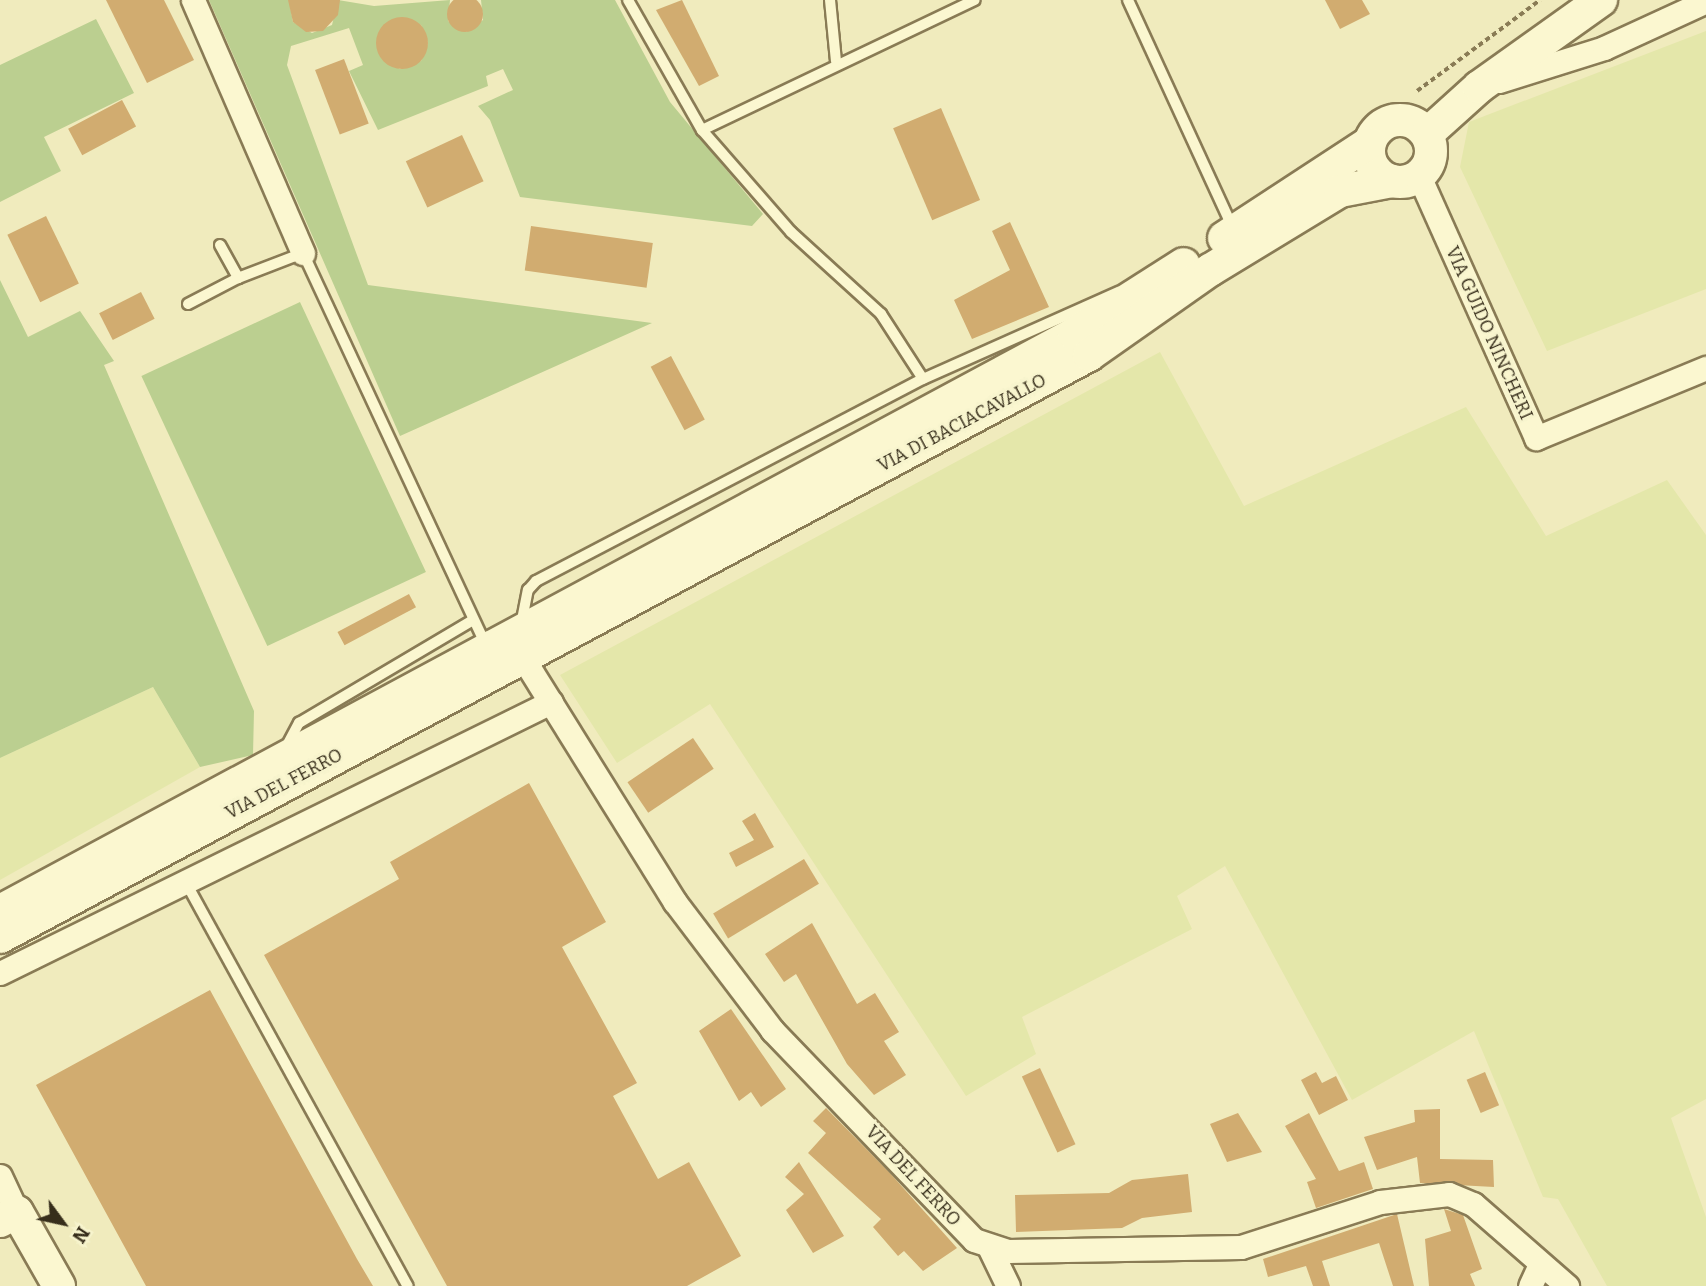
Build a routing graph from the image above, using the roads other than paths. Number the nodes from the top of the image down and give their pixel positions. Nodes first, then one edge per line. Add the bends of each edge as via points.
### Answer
1 (193, 0) edge
2 (628, 0) edge
3 (830, 0) edge
4 (975, 0) edge
5 (1128, 0) edge
6 (1601, 0) edge
7 (1706, 1) edge
8 (836, 61) junction
9 (1479, 88) junction
10 (702, 130) junction
11 (1427, 134) junction
12 (1369, 143) junction
13 (1406, 178) junction
14 (1234, 231) junction
15 (220, 246) dead end
16 (303, 253) junction
17 (238, 278) junction
18 (1154, 283) junction
19 (188, 304) dead end
20 (1706, 368) edge
21 (923, 379) junction
22 (521, 627) junction
23 (479, 633) junction
24 (523, 658) junction
25 (551, 702) junction
26 (185, 881) junction
27 (0, 911) edge
28 (0, 937) edge
29 (0, 973) edge
30 (0, 1176) edge
31 (8, 1217) edge
32 (990, 1249) junction
33 (1535, 1276) edge
34 (59, 1286) edge
35 (408, 1286) edge
36 (1008, 1286) edge
37 (1567, 1286) edge

1 - 16 street
2 - 10 lane
3 - 8 lane
4 - 8 lane
5 - 14 lane
6 - 9 main road
7 - 9 street via 1604,48
8 - 10 lane
9 - 11 main road
10 - 21 lane via 791,232 881,314
11 - 12 main road, VIA DI BACIACAVALLO via 1398,119 1377,129
11 - 13 main road via 1431,158
12 - 13 main road via 1373,166
12 - 14 main road, VIA DI BACIACAVALLO
13 - 20 street, VIA GUIDO NINCHERI via 1536,438
13 - 24 main road, VIA DI BACIACAVALLO via 1340,191 1210,270 1089,355
14 - 18 main road, VIA DI BACIACAVALLO
15 - 17 lane
16 - 17 lane
16 - 23 lane
17 - 19 lane
18 - 21 lane via 1097,298
18 - 22 main road, VIA DI BACIACAVALLO via 1074,334
21 - 22 lane via 536,581 528,590
22 - 23 main road, VIA DEL FERRO
23 - 27 main road, VIA DEL FERRO via 279,762
24 - 25 street, VIA DEL FERRO
24 - 28 main road, VIA DEL FERRO
25 - 26 street
25 - 32 street, VIA DEL FERRO via 675,902 772,1030 950,1218
26 - 29 street
26 - 35 lane
30 - 31 street
31 - 34 main road
32 - 33 street via 1241,1247 1380,1202 1449,1194 1481,1211
32 - 36 street
33 - 37 street

